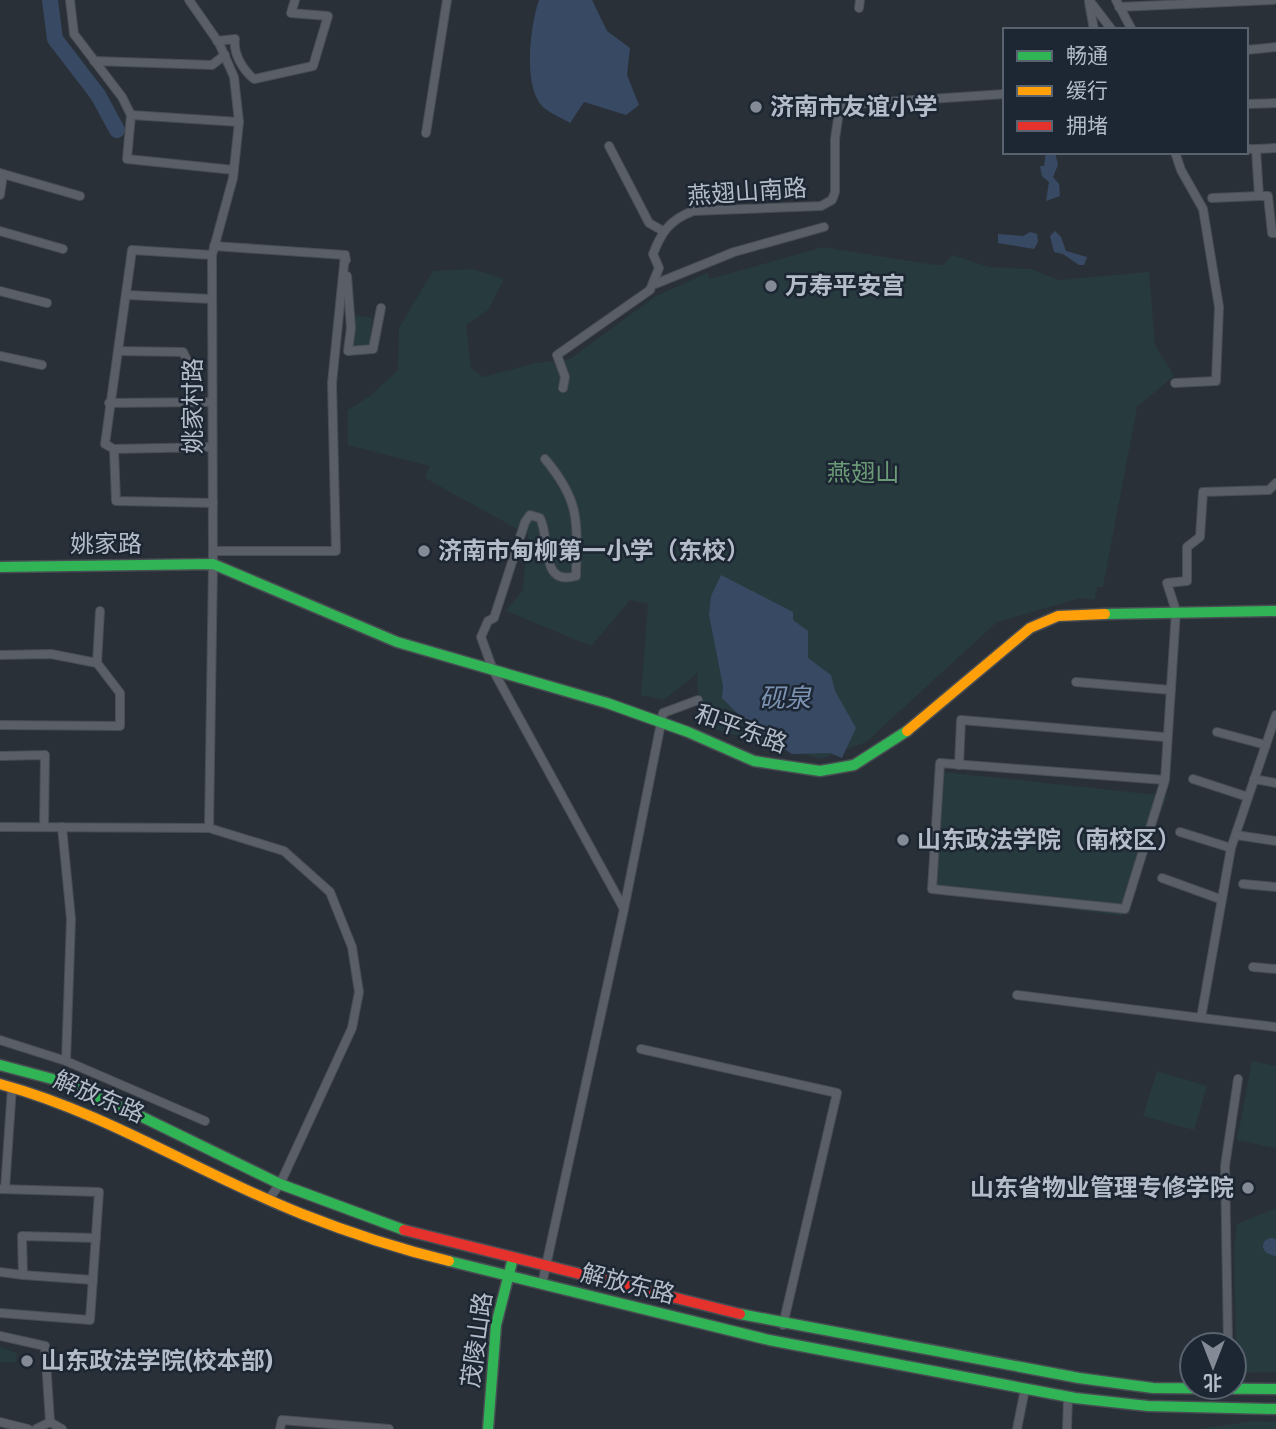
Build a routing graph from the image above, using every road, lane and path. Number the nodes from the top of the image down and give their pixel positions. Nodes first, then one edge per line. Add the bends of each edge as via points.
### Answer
1 (70, 0) edge
2 (189, 0) edge
3 (295, 0) edge
4 (447, 0) edge
5 (1089, 0) edge
6 (1273, 0) edge
7 (1121, 3) edge
8 (1094, 28) edge
9 (1110, 28) edge
10 (1131, 28) edge
11 (217, 41) junction
12 (1276, 47) edge
13 (1248, 50) edge
14 (225, 55) junction
15 (94, 61) junction
16 (1003, 94) edge
17 (1276, 103) edge
18 (1248, 104) edge
19 (131, 115) junction
20 (239, 122) junction
21 (426, 133) dead end
22 (609, 146) dead end
23 (1276, 148) edge
24 (1251, 149) edge
25 (1176, 154) edge
26 (234, 170) junction
27 (2, 174) edge
28 (0, 195) edge
29 (80, 196) dead end
30 (1268, 196) edge
31 (1212, 198) dead end
32 (824, 227) dead end
33 (0, 230) edge
34 (663, 231) junction
35 (1276, 233) edge
36 (214, 246) junction
37 (63, 248) dead end
38 (345, 255) junction
39 (212, 256) junction
40 (655, 284) junction
41 (0, 291) edge
42 (128, 295) junction
43 (212, 299) junction
44 (47, 303) dead end
45 (381, 308) dead end
46 (118, 351) junction
47 (0, 356) edge
48 (42, 365) dead end
49 (1175, 383) dead end
50 (563, 388) dead end
51 (189, 402) junction
52 (212, 402) junction
53 (109, 403) junction
54 (212, 447) junction
55 (114, 449) junction
56 (545, 458) dead end
57 (1276, 483) edge
58 (212, 503) junction
59 (213, 551) junction
60 (213, 564) junction
61 (0, 567) edge
62 (100, 611) dead end
63 (1176, 611) junction
64 (1276, 611) edge
65 (0, 655) edge
66 (97, 663) junction
67 (493, 670) junction
68 (1076, 682) dead end
69 (1171, 690) junction
70 (698, 700) dead end
71 (1276, 715) edge
72 (662, 724) junction
73 (0, 725) edge
74 (1217, 732) dead end
75 (1164, 737) dead end
76 (1266, 745) junction
77 (0, 756) edge
78 (959, 765) junction
79 (1193, 779) dead end
80 (1254, 779) junction
81 (1165, 780) junction
82 (1276, 783) edge
83 (1248, 797) junction
84 (0, 827) edge
85 (44, 827) junction
86 (62, 827) junction
87 (209, 828) junction
88 (1180, 832) dead end
89 (1236, 835) junction
90 (1276, 841) edge
91 (1231, 848) junction
92 (1162, 878) dead end
93 (1243, 884) dead end
94 (1276, 887) edge
95 (1220, 899) junction
96 (624, 909) junction
97 (1253, 967) dead end
98 (1276, 969) edge
99 (1017, 995) dead end
100 (1201, 1018) junction
101 (1276, 1027) edge
102 (0, 1040) edge
103 (641, 1049) dead end
104 (66, 1061) junction
105 (0, 1065) edge
106 (1238, 1079) dead end
107 (0, 1084) edge
108 (12, 1087) junction
109 (205, 1121) dead end
110 (280, 1184) junction
111 (2, 1189) edge
112 (268, 1200) junction
113 (96, 1238) junction
114 (513, 1258) junction
115 (546, 1267) junction
116 (0, 1272) edge
117 (23, 1275) junction
118 (508, 1276) junction
119 (93, 1280) junction
120 (542, 1284) junction
121 (0, 1313) edge
122 (783, 1325) junction
123 (1228, 1331) edge
124 (0, 1336) edge
125 (1178, 1388) edge
126 (1025, 1389) junction
127 (1248, 1389) edge
128 (1276, 1389) edge
129 (1068, 1396) junction
130 (1276, 1409) edge
131 (0, 1422) edge
132 (50, 1422) junction
133 (28, 1429) edge
134 (36, 1429) edge
135 (62, 1429) edge
136 (281, 1429) edge
137 (389, 1429) edge
138 (488, 1429) edge
139 (1017, 1429) edge
140 (1067, 1429) edge

1 - 15 street via 75,34
2 - 11 street, 姚家村路
3 - 11 street via 291,13 328,16 313,66 254,79 243,70 235,39
4 - 21 street
5 - 8 street
5 - 9 street
6 - 7 street
7 - 10 street
11 - 14 street, 姚家村路
12 - 13 street
14 - 15 street via 212,65
14 - 20 street, 姚家村路 via 234,77
15 - 19 street
16 - 34 street, 燕翅山南路 via 840,105 832,200 821,206 693,211 677,217
17 - 18 street
19 - 20 street
19 - 26 street via 127,159
20 - 26 street, 姚家村路
22 - 34 street via 649,223
23 - 24 street
24 - 30 street
25 - 49 street via 1203,209 1219,307 1216,381
26 - 36 street, 姚家村路
27 - 28 street
27 - 29 street
30 - 31 street
30 - 35 street via 1272,233
32 - 40 street via 734,252
33 - 37 street
34 - 40 street, 燕翅山南路 via 653,254 659,268
36 - 38 street
36 - 39 street, 姚家村路
38 - 45 street via 351,328 348,351 373,349
38 - 59 street via 332,383 336,551
39 - 42 street via 132,250
39 - 43 street, 姚家村路
40 - 50 street via 556,355 565,377
41 - 44 street
42 - 43 street
42 - 46 street
43 - 52 street, 姚家村路
46 - 51 street via 183,352
46 - 53 street
47 - 48 street
51 - 52 street
51 - 53 street
52 - 54 street, 姚家村路
53 - 55 street via 105,444
54 - 55 street
54 - 58 street, 姚家村路
55 - 58 street via 116,501
56 - 67 street via 568,486 577,524 576,576 567,579 551,570 545,527 540,518 530,515 494,618 481,637
57 - 63 street via 1269,490 1203,492 1200,537 1187,547 1186,581 1167,583
58 - 59 street, 姚家村路
59 - 60 street, 姚家村路
60 - 61 main road, 姚家路
60 - 67 main road, 和平东路 via 397,642
60 - 87 street, 姚家村路
62 - 66 street
63 - 64 main road, 和平东路
63 - 69 street
63 - 72 main road, 和平东路 via 1058,616 1030,628 925,719 854,765 820,771 754,761
65 - 66 street via 51,654
66 - 73 street via 120,693 120,726
67 - 72 main road, 和平东路
67 - 96 street
68 - 69 street
69 - 81 street
70 - 72 street via 663,713
71 - 76 street
72 - 96 street
74 - 76 street
75 - 78 street via 961,720
76 - 80 street
77 - 85 street via 45,755
78 - 81 street
78 - 81 street via 940,763 932,889 1125,909
79 - 83 street
80 - 82 street
80 - 83 street
83 - 89 street
84 - 85 street
85 - 86 street
86 - 87 street
86 - 104 street via 71,919
87 - 110 street via 284,851 330,892 352,947 359,992 352,1028
88 - 91 street
89 - 90 street
89 - 91 street
91 - 95 street
92 - 95 street
93 - 94 street
95 - 100 street
96 - 115 street
97 - 98 street
99 - 100 street
100 - 101 street
102 - 104 street
103 - 122 street via 837,1093
104 - 109 street
105 - 110 main road, 解放东路 via 72,1086
106 - 123 street via 1226,1166
107 - 108 main road, 解放东路
108 - 111 street
108 - 112 main road, 解放东路 via 128,1131
110 - 112 street
110 - 114 main road, 解放东路 via 411,1232
111 - 113 street via 99,1192
112 - 118 main road, 解放东路 via 351,1233
113 - 117 street via 22,1236
113 - 119 street
114 - 115 main road, 解放东路
114 - 118 main road, 茂陵山路
115 - 120 street
115 - 122 main road, 解放东路
116 - 117 street
117 - 119 street
118 - 120 main road, 解放东路
118 - 138 main road, 茂陵山路 via 496,1325
119 - 121 street via 90,1320
120 - 126 main road, 解放东路 via 769,1340
122 - 125 main road, 解放东路 via 1115,1383
124 - 132 street via 45,1346
126 - 129 main road, 解放东路
126 - 139 street
127 - 128 main road, 解放东路
129 - 130 main road, 解放东路 via 1148,1406
129 - 140 street
131 - 133 street
132 - 134 street
132 - 135 street
136 - 137 street via 282,1420

